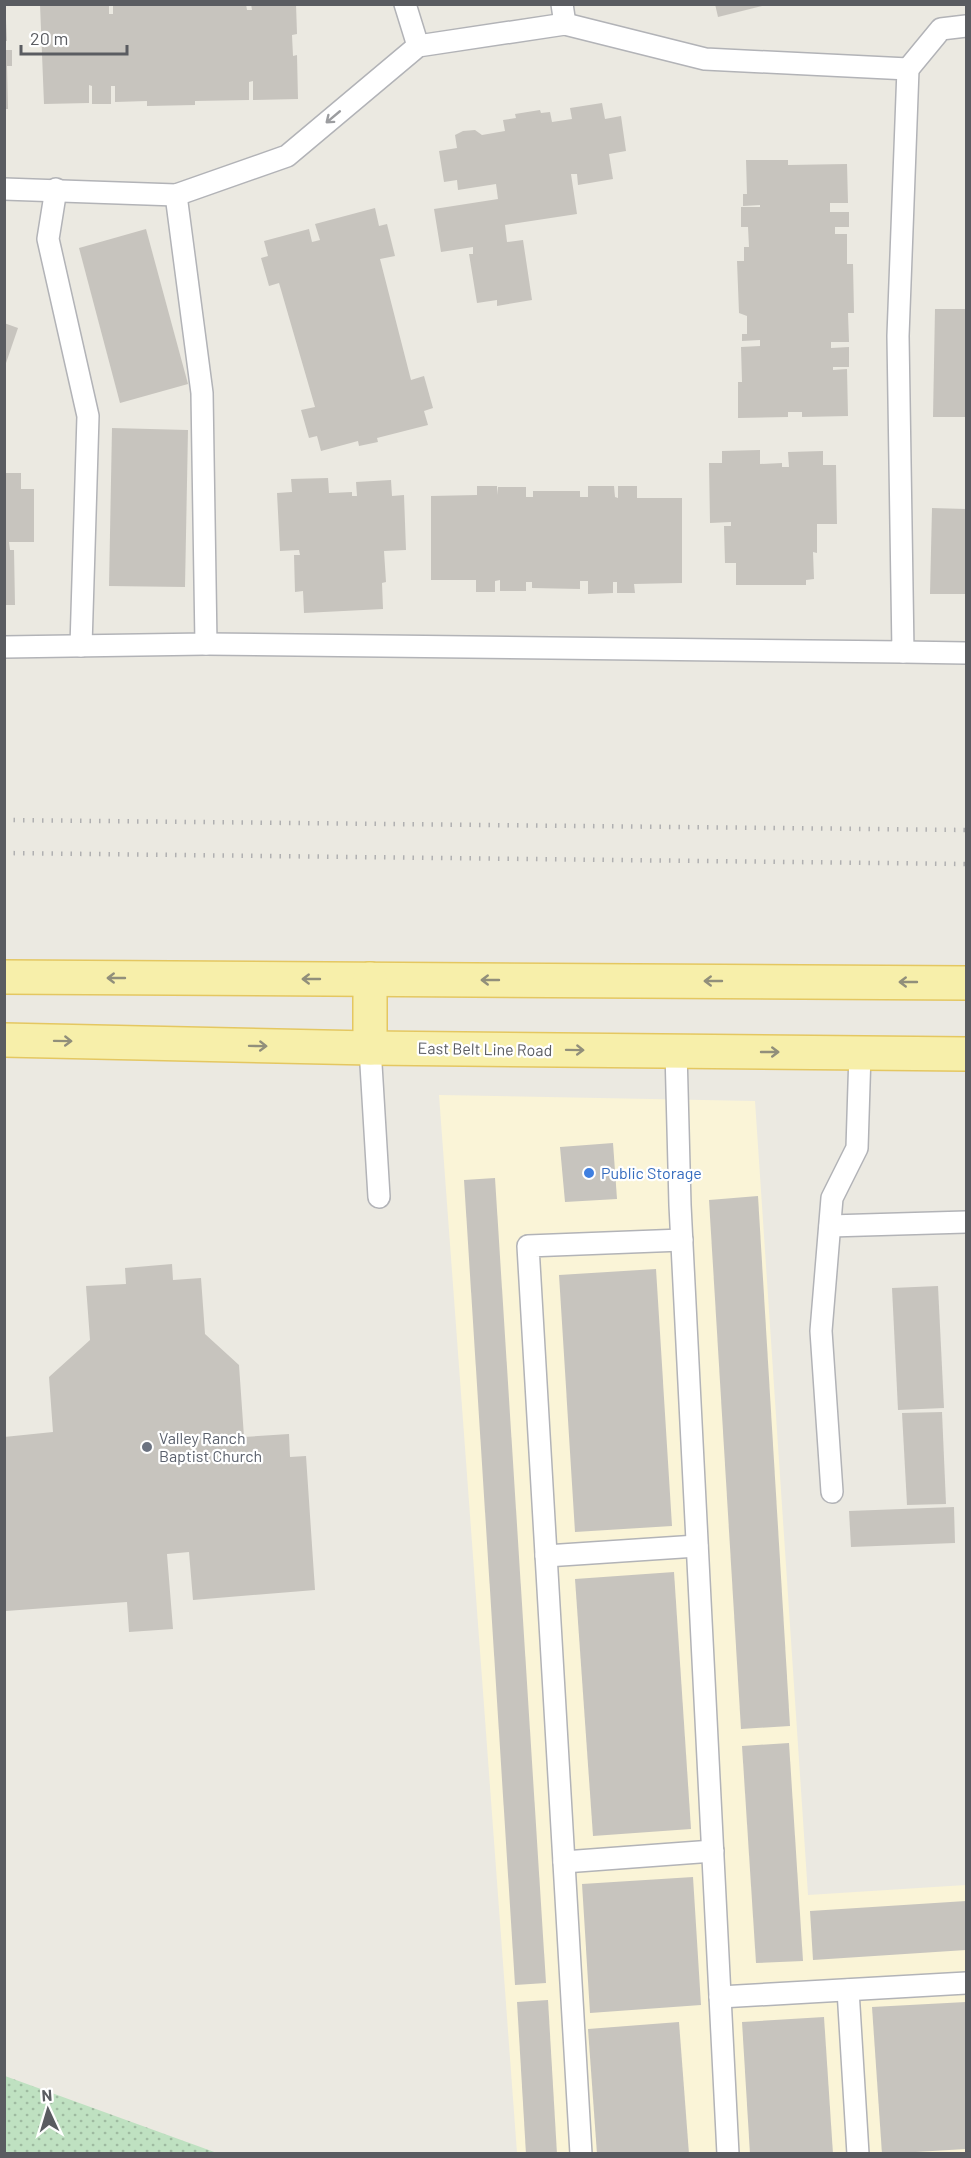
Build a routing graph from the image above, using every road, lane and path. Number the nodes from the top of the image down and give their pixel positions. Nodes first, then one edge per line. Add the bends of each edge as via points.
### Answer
1 (405, 4) edge
2 (563, 14) edge
3 (966, 26) edge
4 (418, 46) junction
5 (908, 69) junction
6 (4, 189) edge
7 (56, 189) junction
8 (176, 195) junction
9 (206, 644) junction
10 (81, 646) junction
11 (4, 647) edge
12 (903, 652) junction
13 (966, 653) edge
14 (4, 977) edge
15 (370, 979) junction
16 (966, 983) edge
17 (4, 1040) edge
18 (370, 1048) junction
19 (676, 1052) junction
20 (860, 1053) junction
21 (966, 1054) edge
22 (379, 1197) dead end
23 (966, 1222) edge
24 (830, 1226) junction
25 (682, 1240) junction
26 (832, 1492) dead end
27 (697, 1546) junction
28 (546, 1556) junction
29 (713, 1851) junction
30 (564, 1862) junction
31 (966, 1983) edge
32 (848, 1990) junction
33 (720, 1997) junction
34 (581, 2154) edge
35 (728, 2154) edge
36 (858, 2154) edge

1 - 4 lane
2 - 4 lane
2 - 5 lane via 705,59
3 - 5 lane via 941,29
4 -> 8 lane via 287,156
5 - 12 lane via 898,336
6 - 7 lane
7 - 8 lane
7 - 10 lane via 48,239 88,416
8 - 9 lane via 202,393
9 - 10 lane
9 - 12 lane
10 - 11 lane
12 - 13 lane
15 -> 14 main road
16 -> 15 main road
15 - 18 main road
17 -> 18 main road, East Belt Line Road
18 -> 19 main road, East Belt Line Road
18 - 22 lane
19 -> 20 main road, East Belt Line Road
19 - 25 lane
20 - 21 main road, East Belt Line Road
20 - 24 lane via 857,1148 832,1198
23 - 24 lane
24 - 26 lane via 821,1331
25 - 27 lane
25 - 28 lane via 528,1246
27 - 28 lane
27 - 29 lane
28 - 30 lane
29 - 30 lane
29 - 33 lane
30 - 34 lane
31 - 32 lane
32 - 33 lane
32 - 36 lane
33 - 35 lane

